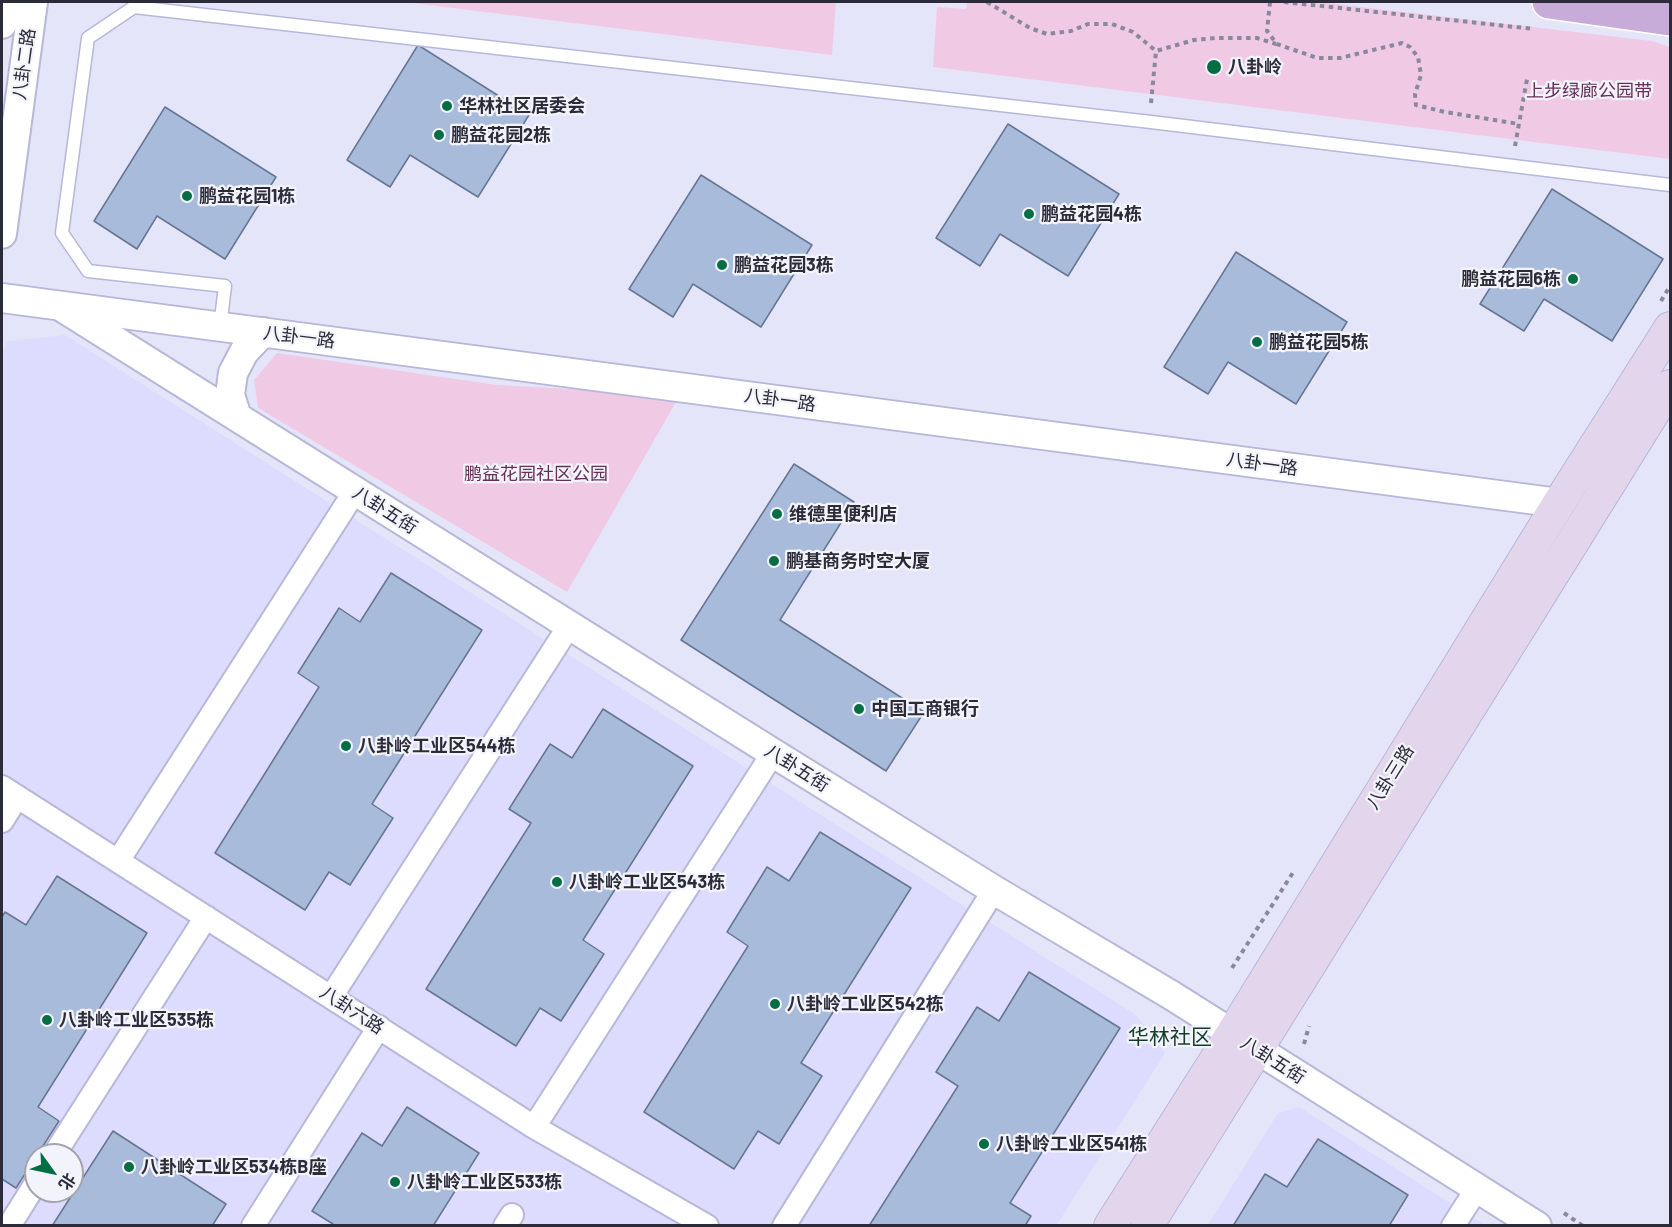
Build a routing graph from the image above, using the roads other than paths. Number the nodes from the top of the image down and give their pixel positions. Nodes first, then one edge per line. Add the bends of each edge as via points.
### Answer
1 (5, 2) edge
2 (33, 2) edge
3 (132, 4) edge
4 (1543, 15) edge
5 (1671, 19) edge
6 (2, 24) edge
7 (1671, 185) edge
8 (2, 234) edge
9 (2, 298) edge
10 (60, 306) junction
11 (220, 327) junction
12 (1671, 328) edge
13 (263, 332) junction
14 (1671, 387) edge
15 (237, 417) junction
16 (355, 492) junction
17 (1559, 503) junction
18 (569, 626) junction
19 (773, 753) junction
20 (9, 792) edge
21 (2, 821) edge
22 (118, 861) junction
23 (994, 890) junction
24 (206, 917) junction
25 (331, 997) junction
26 (379, 1027) junction
27 (1245, 1043) junction
28 (534, 1127) junction
29 (62, 1143) edge
30 (1478, 1187) junction
31 (24, 1202) edge
32 (9, 1226) edge
33 (253, 1226) edge
34 (707, 1226) edge
35 (784, 1226) edge
36 (1110, 1226) edge
37 (1147, 1226) edge
38 (1453, 1226) edge
39 (1538, 1226) edge

1 - 6 street, 八卦二路
2 - 8 street, 八卦二路
3 - 7 lane
3 - 11 lane via 88,38 62,233 88,271 225,286
4 - 5 main road
9 - 10 street, 八卦一路
10 - 11 street, 八卦一路
10 - 15 street, 八卦五街
11 - 13 street, 八卦一路
12 - 17 main road, 八卦三路
13 - 15 street via 244,352 233,373 230,395
13 - 17 street, 八卦一路
14 - 27 main road, 八卦三路
15 - 16 street, 八卦五街
16 - 18 street, 八卦五街
16 - 22 street
17 - 27 main road, 八卦三路
18 - 19 street, 八卦五街
18 - 25 street
19 - 23 street, 八卦五街
19 - 28 street
20 - 21 street
20 - 22 street, 八卦六路
22 - 24 street, 八卦六路
23 - 27 street, 八卦五街
23 - 35 street
24 - 25 street, 八卦六路
24 - 29 street
25 - 26 street, 八卦六路
26 - 28 street, 八卦六路
26 - 33 street
27 - 30 street, 八卦五街
27 - 36 main road, 八卦三路
27 - 37 main road, 八卦三路
28 - 34 street, 八卦六路
30 - 38 street
30 - 39 street, 八卦五街
31 - 32 street

